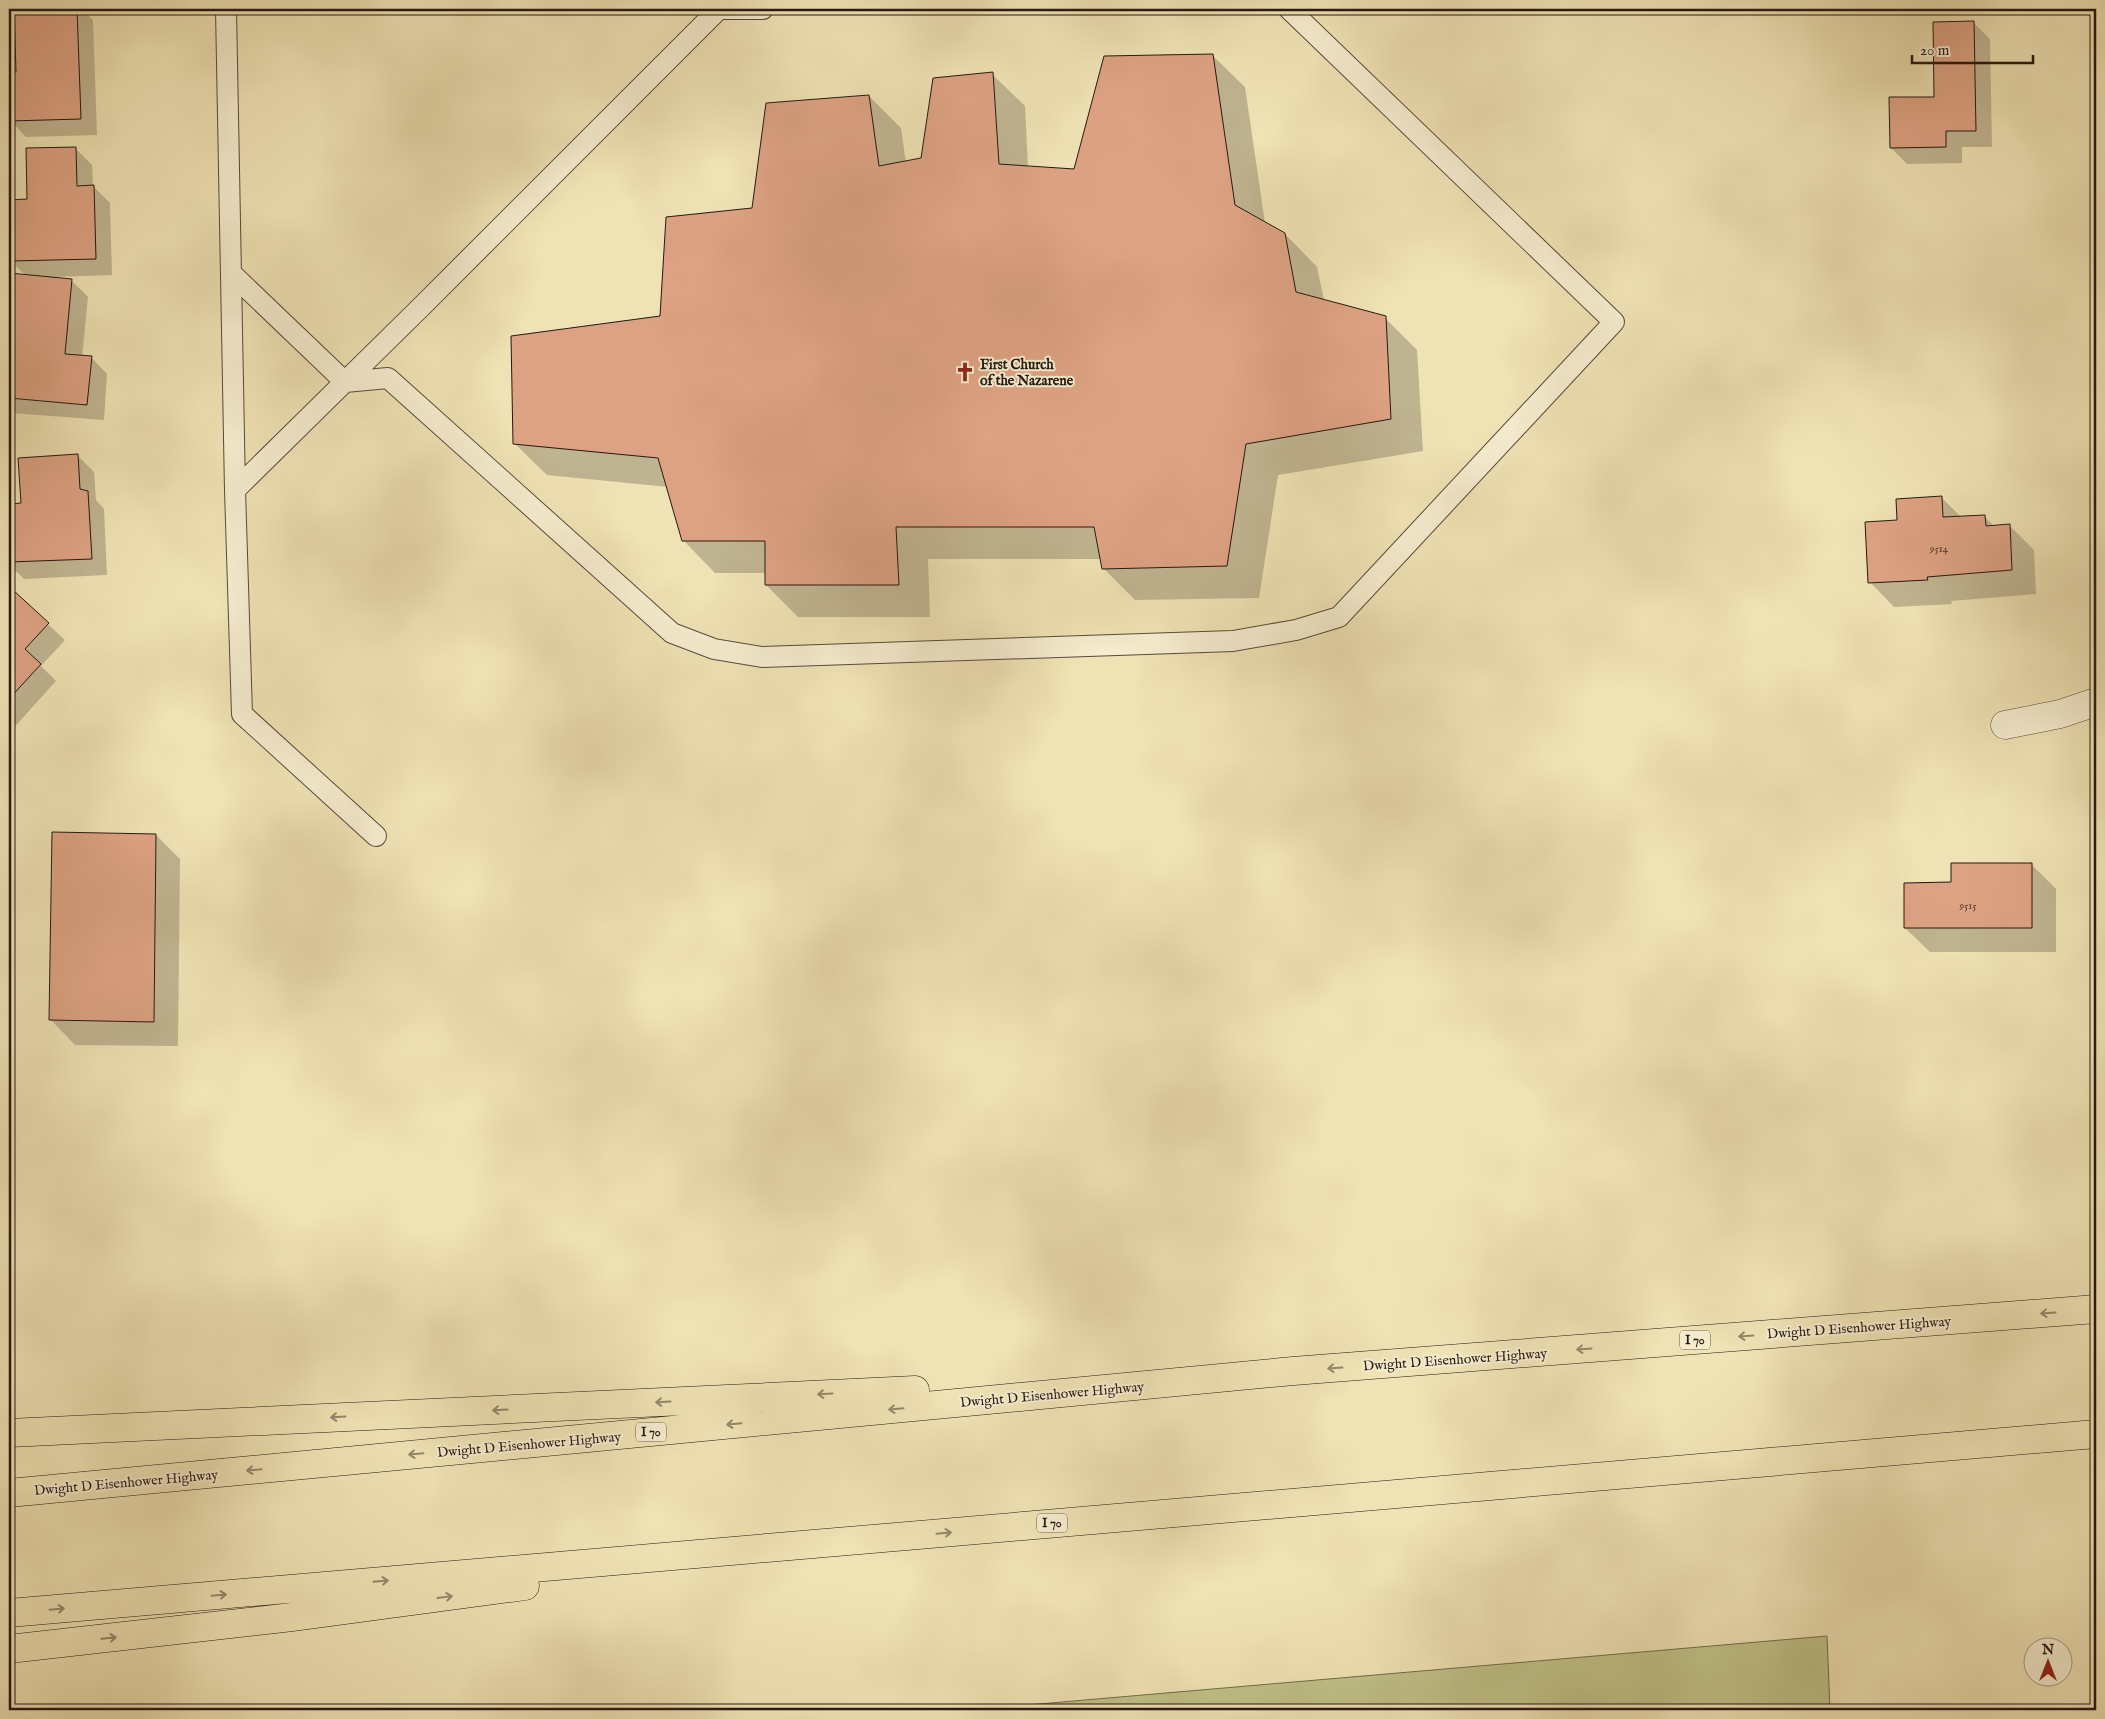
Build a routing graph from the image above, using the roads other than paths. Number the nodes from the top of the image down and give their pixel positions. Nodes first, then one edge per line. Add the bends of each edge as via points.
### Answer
1 (226, 9) edge
2 (719, 9) edge
3 (763, 9) edge
4 (1289, 9) edge
5 (231, 273) junction
6 (345, 382) junction
7 (235, 490) junction
8 (2096, 702) edge
9 (2005, 725) dead end
10 (376, 836) dead end
11 (2096, 1309) edge
12 (1293, 1372) junction
13 (9, 1433) edge
14 (2096, 1434) edge
15 (9, 1493) edge
16 (908, 1536) junction
17 (9, 1613) edge
18 (9, 1649) edge

1 - 5 lane
2 - 3 lane
2 - 6 lane
4 - 6 lane via 1614,322 1339,617 1296,630 1233,640 762,657 714,649 672,633 388,378
5 - 6 lane
5 - 7 lane
6 - 7 lane
7 - 10 lane via 242,714
8 - 9 street via 2060,714
11 -> 12 highway, Dwight D Eisenhower Highway / I 70
12 -> 13 highway
12 -> 15 highway, Dwight D Eisenhower Highway / I 70
16 -> 14 highway, I 70
17 -> 16 highway, I 70
18 -> 16 highway via 292,1617

